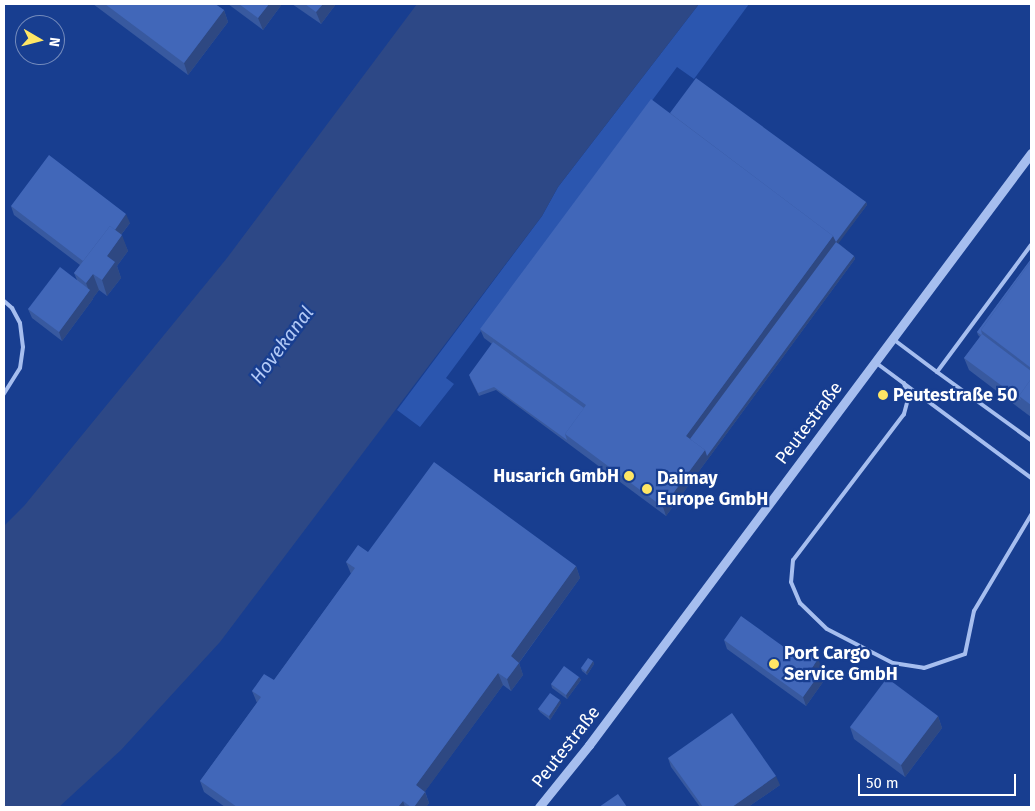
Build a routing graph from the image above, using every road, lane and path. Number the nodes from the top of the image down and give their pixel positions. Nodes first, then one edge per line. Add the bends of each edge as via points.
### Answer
1 (1031, 153) edge
2 (1031, 245) edge
3 (4, 301) edge
4 (892, 339) junction
5 (875, 362) junction
6 (937, 372) junction
7 (904, 383) junction
8 (4, 394) edge
9 (1031, 440) edge
10 (1031, 478) edge
11 (1031, 515) edge
12 (539, 807) edge

1 - 4 street, Peutestraße
2 - 6 lane
3 - 8 lane via 20,323 23,347 20,368
4 - 5 street, Peutestraße
4 - 6 lane
5 - 7 lane
5 - 12 street, Peutestraße via 589,745
6 - 9 lane
7 - 10 lane
7 - 11 lane via 908,399 904,414 794,560 791,582 800,603 827,629 893,663 924,668 965,654 974,610

